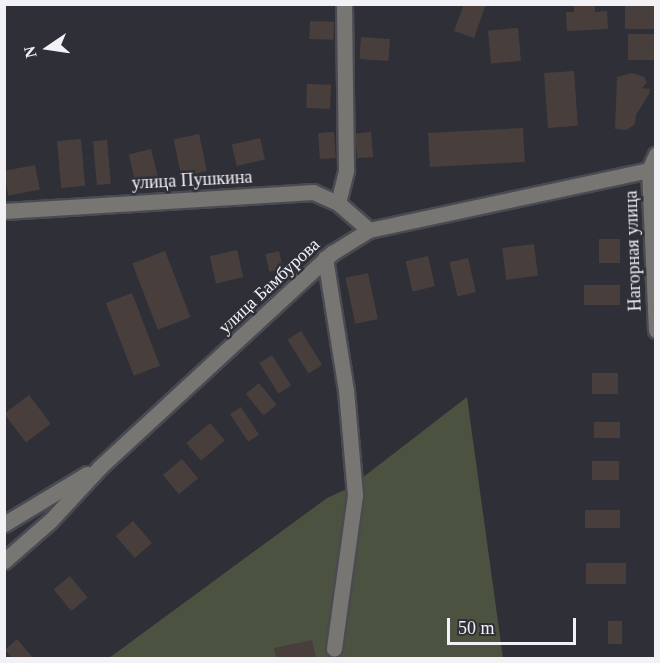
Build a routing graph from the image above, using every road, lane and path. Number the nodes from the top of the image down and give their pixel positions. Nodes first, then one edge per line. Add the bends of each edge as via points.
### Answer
1 (344, 4) edge
2 (656, 154) edge
3 (652, 170) edge
4 (338, 203) junction
5 (4, 211) edge
6 (369, 230) junction
7 (325, 258) junction
8 (656, 330) edge
9 (100, 467) junction
10 (4, 524) edge
11 (4, 561) edge
12 (334, 649) dead end

1 - 4 street via 346,170
2 - 3 street
3 - 6 street, улица Бамбурова
3 - 8 street, Нагорная улица
4 - 5 street, улица Пушкина via 313,192
4 - 6 street, улица Пушкина
6 - 7 street, улица Бамбурова
7 - 9 street, улица Бамбурова
7 - 12 street via 346,390 355,495
9 - 10 street
9 - 11 street, улица Бамбурова via 51,520

